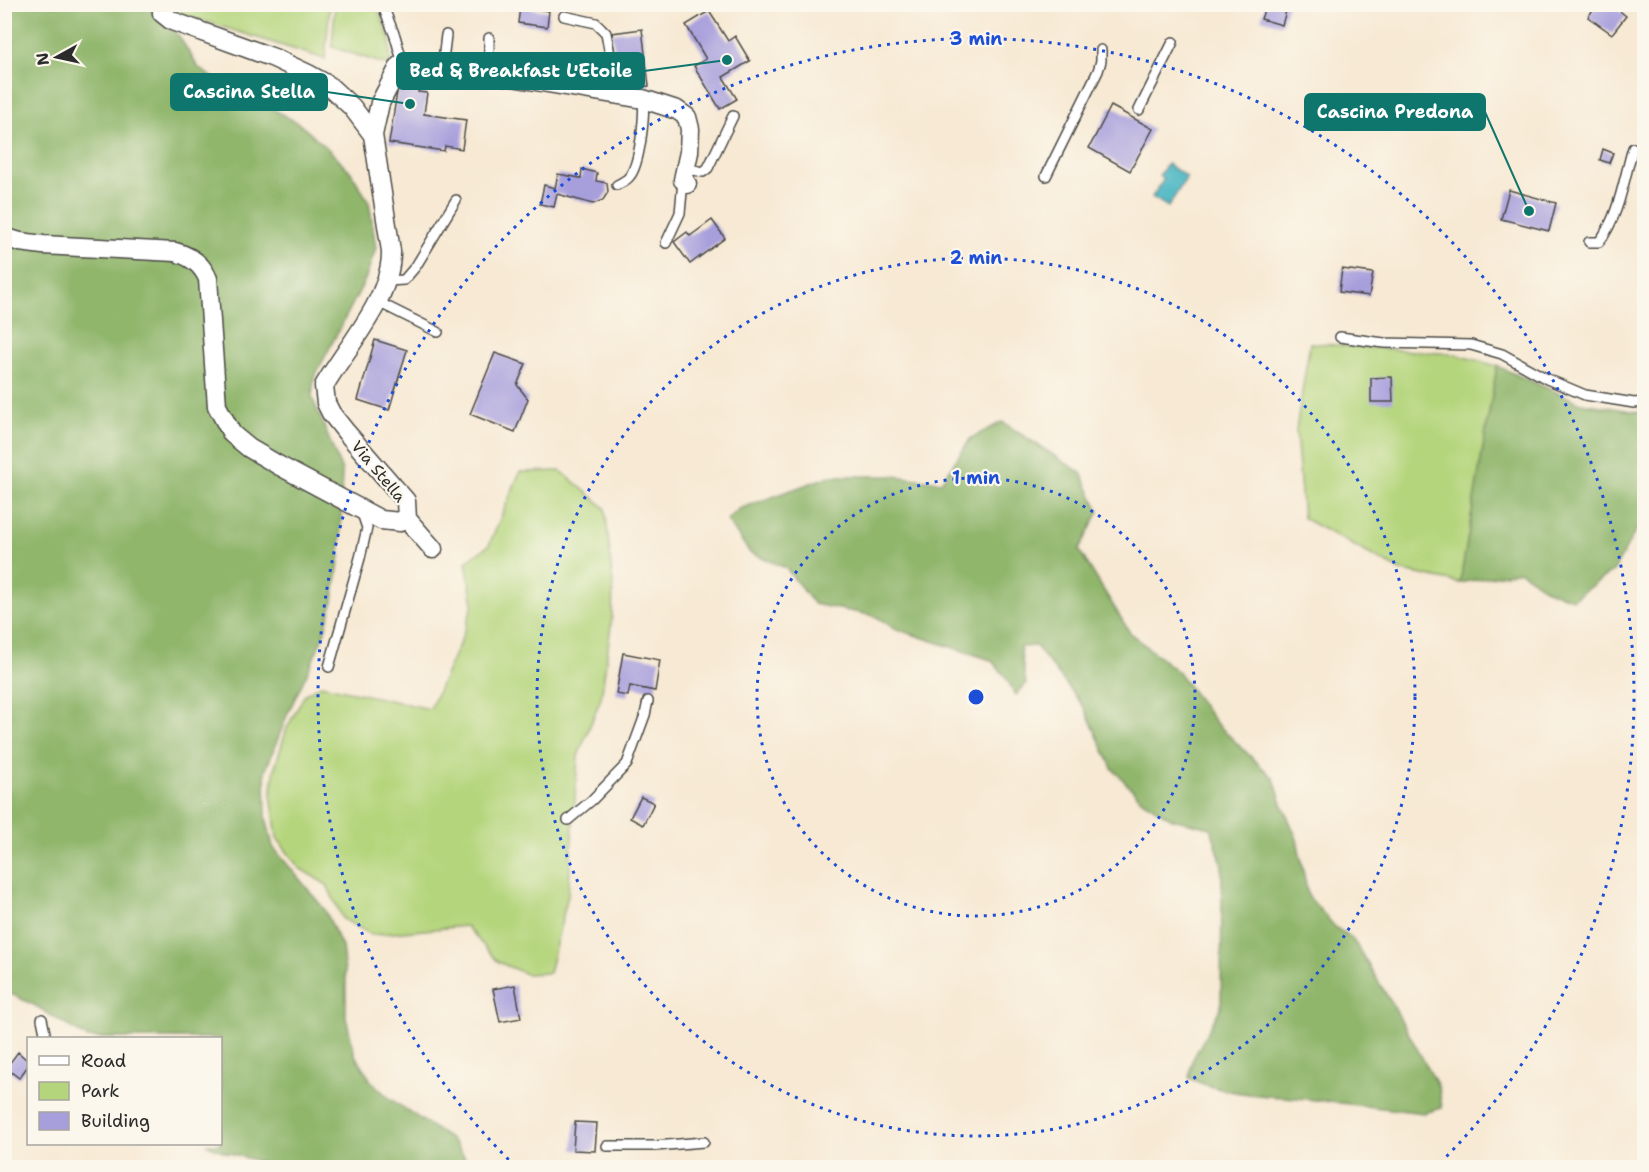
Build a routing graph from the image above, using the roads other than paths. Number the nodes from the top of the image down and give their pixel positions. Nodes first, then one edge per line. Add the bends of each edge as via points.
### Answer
1 (162, 4) edge
2 (382, 4) edge
3 (564, 16) dead end
4 (446, 34) dead end
5 (489, 38) dead end
6 (1173, 42) dead end
7 (1101, 50) dead end
8 (403, 64) junction
9 (442, 69) junction
10 (489, 73) junction
11 (602, 92) junction
12 (643, 99) junction
13 (1138, 110) dead end
14 (733, 116) dead end
15 (373, 135) junction
16 (1633, 148) dead end
17 (1046, 176) dead end
18 (685, 178) junction
19 (617, 185) dead end
20 (456, 200) dead end
21 (4, 237) edge
22 (1589, 242) dead end
23 (666, 243) dead end
24 (388, 281) junction
25 (376, 301) junction
26 (438, 332) dead end
27 (1340, 337) dead end
28 (1644, 402) edge
29 (361, 510) junction
30 (407, 519) junction
31 (433, 549) dead end
32 (329, 667) dead end
33 (648, 701) dead end
34 (568, 820) dead end
35 (42, 1019) dead end
36 (46, 1037) edge
37 (704, 1142) dead end
38 (607, 1146) dead end

1 - 15 street, Via Stella via 162,13 172,21 274,58 328,85
2 - 8 lane
3 - 11 lane via 596,23 606,33 610,77
4 - 9 lane
5 - 10 lane
6 - 13 lane
7 - 17 lane via 1098,71
8 - 9 street
8 - 15 street via 397,68 380,103
9 - 10 street
10 - 11 street
11 - 12 street
12 - 18 street via 687,117 690,129
12 - 19 lane via 639,153 630,177
14 - 18 lane via 708,168
15 - 24 street, Via Stella via 391,250
16 - 22 lane via 1605,235 1599,242
18 - 23 lane via 680,213
20 - 24 lane via 416,266 404,280
21 - 29 street, Via Stella via 44,245 188,255 208,279 218,406 232,434 249,448
24 - 25 street, Via Stella
25 - 26 lane
25 - 30 street, Via Stella via 324,386 324,394 331,413 406,501
27 - 28 lane via 1384,343 1471,345 1502,354 1585,395 1634,404
29 - 30 street, Via Stella via 381,520
29 - 32 lane via 367,528
30 - 31 street
33 - 34 lane via 627,764
35 - 36 lane
37 - 38 lane

